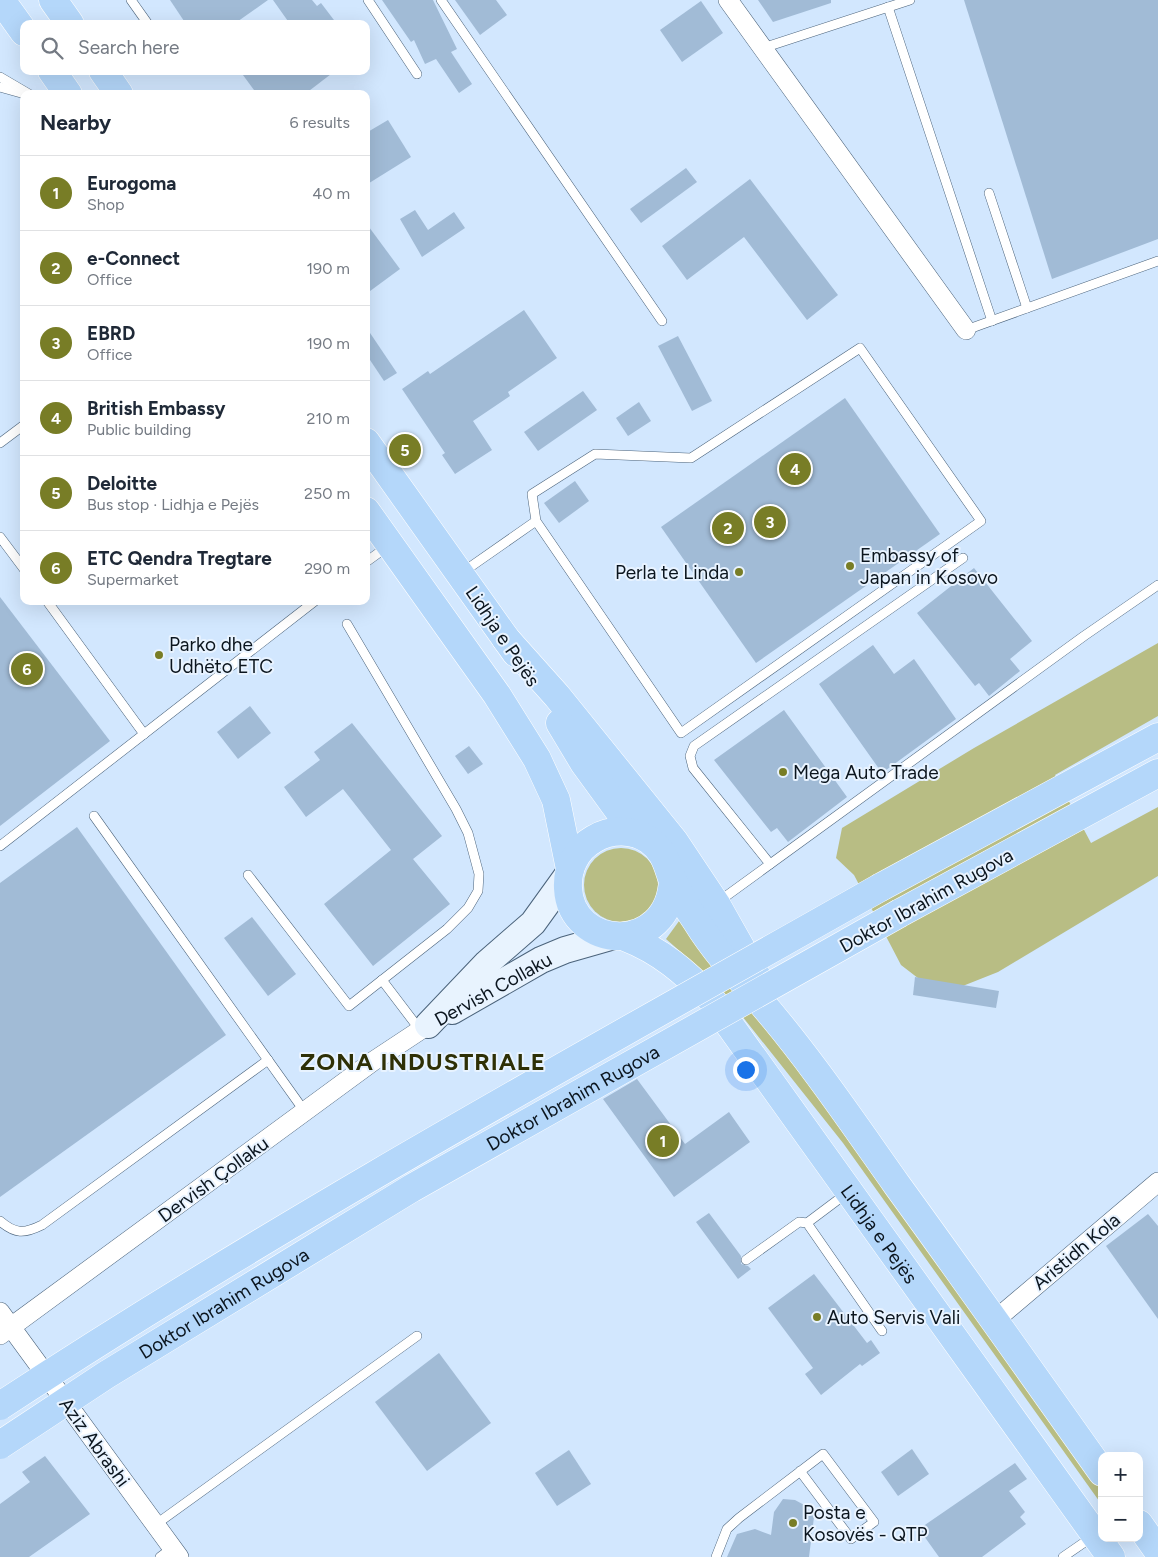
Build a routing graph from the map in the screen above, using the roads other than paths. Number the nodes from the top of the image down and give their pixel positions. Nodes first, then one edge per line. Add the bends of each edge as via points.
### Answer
1 (1, 0) edge
2 (53, 0) edge
3 (131, 0) edge
4 (368, 0) edge
5 (441, 0) edge
6 (728, 0) edge
7 (910, 0) edge
8 (888, 7) junction
9 (67, 20) edge
10 (145, 20) edge
11 (20, 26) edge
12 (762, 49) junction
13 (417, 74) dead end
14 (55, 75) edge
15 (106, 75) edge
16 (0, 77) edge
17 (0, 87) edge
18 (22, 90) edge
19 (65, 90) edge
20 (116, 90) edge
21 (20, 93) edge
22 (989, 193) dead end
23 (1158, 261) edge
24 (1027, 308) junction
25 (662, 321) dead end
26 (992, 321) junction
27 (966, 330) joint
28 (20, 428) edge
29 (0, 443) edge
30 (370, 448) edge
31 (370, 516) edge
32 (536, 521) junction
33 (0, 537) edge
34 (390, 544) junction
35 (963, 558) dead end
36 (370, 559) edge
37 (20, 564) edge
38 (460, 574) junction
39 (1158, 586) edge
40 (50, 605) edge
41 (310, 605) edge
42 (346, 624) dead end
43 (506, 639) junction
44 (144, 734) junction
45 (1158, 736) edge
46 (1158, 773) edge
47 (94, 816) dead end
48 (635, 833) junction
49 (0, 846) edge
50 (770, 864) junction
51 (569, 871) junction
52 (248, 875) dead end
53 (673, 880) junction
54 (716, 904) junction
55 (619, 937) junction
56 (382, 980) junction
57 (424, 1028) junction
58 (792, 1038) junction
59 (268, 1060) junction
60 (305, 1112) junction
61 (1158, 1182) edge
62 (850, 1191) junction
63 (0, 1220) edge
64 (807, 1223) junction
65 (746, 1260) dead end
66 (994, 1320) junction
67 (4, 1324) edge
68 (882, 1331) dead end
69 (417, 1336) dead end
70 (0, 1406) edge
71 (0, 1445) edge
72 (1098, 1466) edge
73 (800, 1471) junction
74 (155, 1525) junction
75 (1143, 1530) edge
76 (1095, 1534) junction
77 (1158, 1551) edge
78 (170, 1554) edge
79 (716, 1557) edge
80 (1063, 1557) edge
81 (1111, 1557) edge

1 - 11 highway
2 - 9 highway
3 - 10 lane
4 - 13 lane
5 - 25 lane
6 - 12 street
7 - 8 lane
8 - 12 lane
8 - 26 lane
12 - 27 street
14 - 19 highway
15 - 20 highway
16 - 18 lane
17 - 21 lane
22 - 24 lane
23 - 24 lane
24 - 26 lane
26 - 27 lane
28 - 29 lane
30 - 38 highway, Lidhja e Pejës
31 - 34 highway, Lidhja e Pejës
32 - 32 lane via 532,494 595,454 691,458 860,348 981,521 681,733
32 - 38 lane
33 - 37 lane
34 - 36 lane
34 - 51 highway, Lidhja e Pejës via 497,695 537,759 556,800
35 - 50 lane via 694,746 690,756 692,768
38 - 43 highway, Lidhja e Pejës
39 - 50 lane
40 - 44 lane
41 - 44 lane
42 - 56 lane via 456,809 468,833 479,874 478,891 468,908
43 - 48 highway, Lidhja e Pejës via 584,763
43 - 54 highway via 557,696 668,833
44 - 49 lane
45 - 70 highway, Doktor Ibrahim Rugova, bridge via 881,887 396,1160 169,1297
46 - 71 highway, Doktor Ibrahim Rugova, bridge via 900,913 412,1188 114,1370
47 - 59 lane
48 - 51 highway via 621,831 595,838 584,846
48 - 53 highway, Lidhja e Pejës via 661,851
50 - 54 lane
51 - 55 highway, Lidhja e Pejës via 568,890 573,907 583,921 597,931
51 - 57 street, Dervish Collaku via 532,923 486,963
52 - 56 lane via 349,1006
53 - 55 highway via 668,906 661,918 651,927
53 - 58 highway, Lidhja e Pejës via 698,925 719,953
54 - 58 highway
55 - 57 street, Dervish Collaku via 565,950 541,960
55 - 62 highway, Lidhja e Pejës via 646,945 670,959 711,1000
56 - 57 lane
57 - 60 street, Dervish Çollaku
58 - 66 highway, Lidhja e Pejës
59 - 60 lane
59 - 63 lane via 42,1225 20,1233 10,1230
60 - 67 street, Dervish Çollaku
61 - 66 street, Aristidh Kola
62 - 64 lane
62 - 76 highway, Lidhja e Pejës
64 - 65 lane via 799,1222
64 - 68 lane
66 - 72 highway, Lidhja e Pejës
67 - 74 street, Aziz Abrashi
69 - 74 lane
73 - 73 lane via 823,1454 874,1522 851,1539
73 - 79 lane via 727,1529
74 - 78 street, Aziz Abrashi
75 - 77 highway
76 - 80 lane
76 - 81 highway, Lidhja e Pejës

